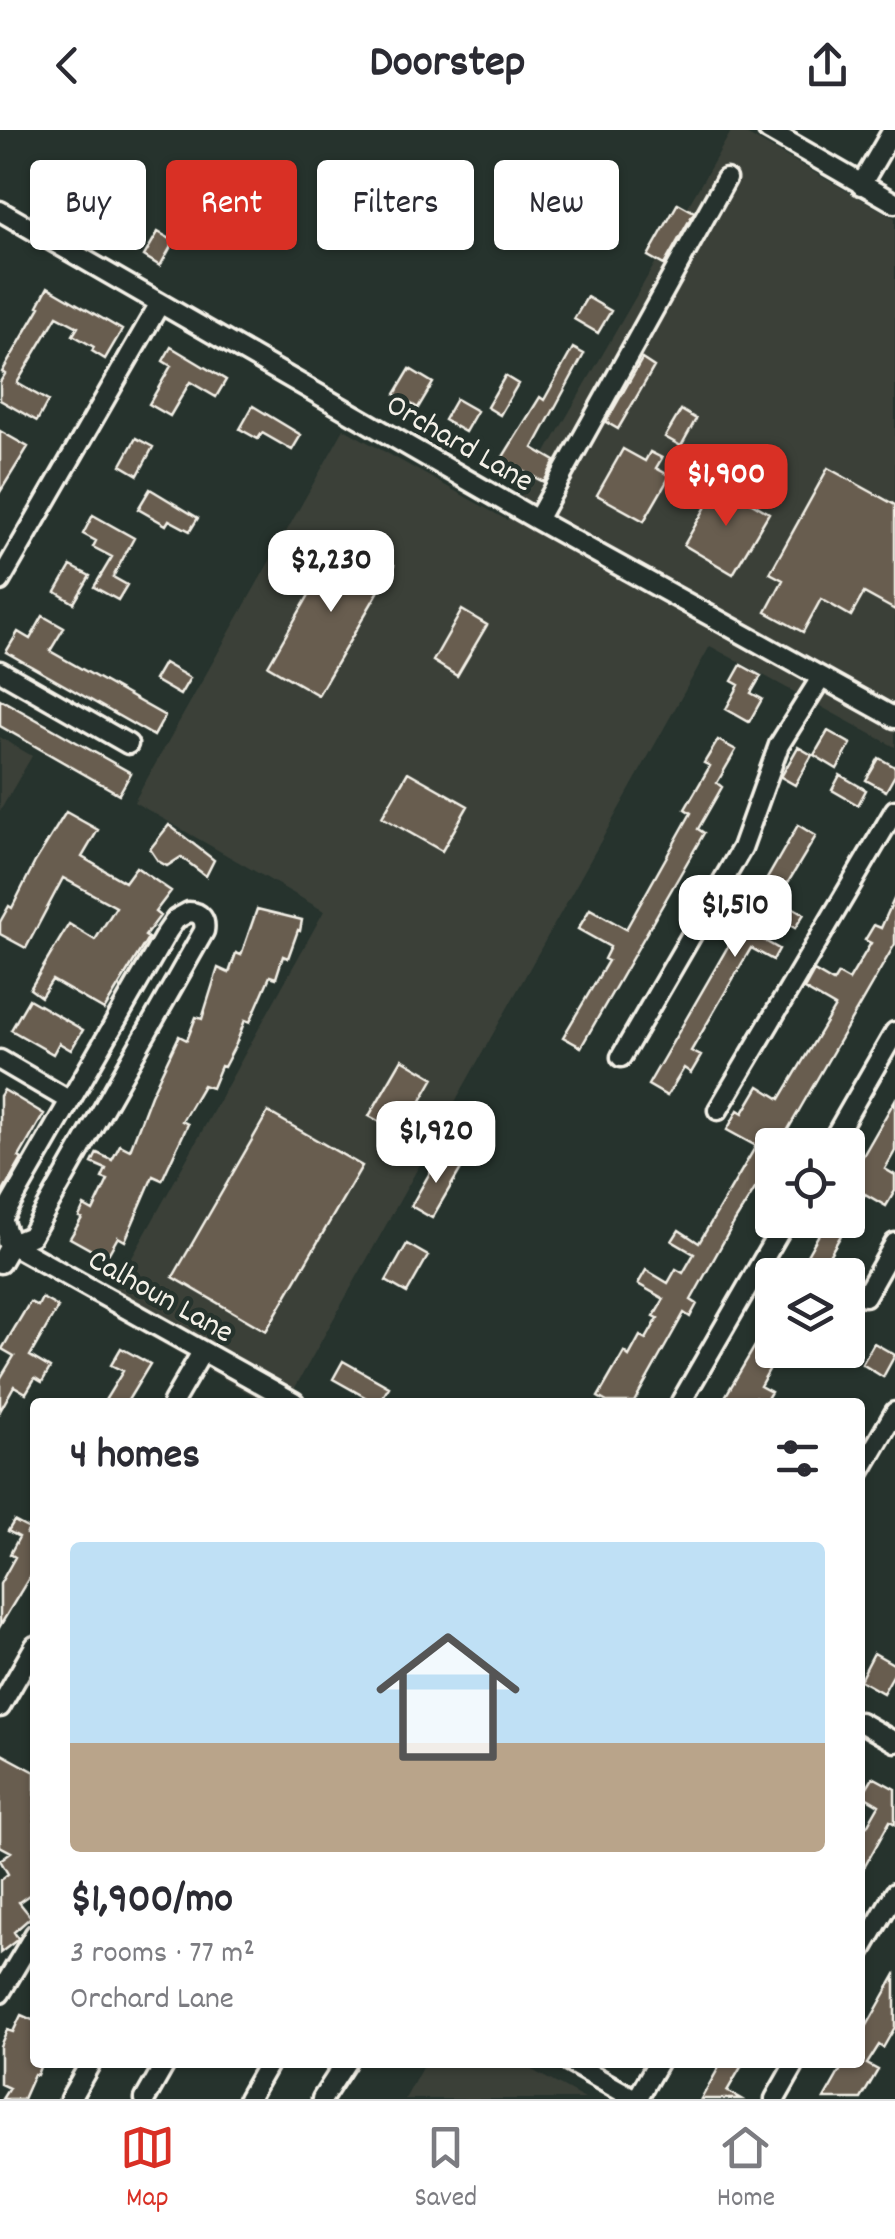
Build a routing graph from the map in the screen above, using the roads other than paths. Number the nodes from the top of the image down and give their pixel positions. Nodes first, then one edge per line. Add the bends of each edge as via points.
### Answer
1 (768, 130) edge
2 (893, 130) edge
3 (726, 180) dead end
4 (861, 185) junction
5 (895, 204) edge
6 (0, 212) edge
7 (160, 303) junction
8 (538, 520) junction
9 (0, 581) edge
10 (0, 671) edge
11 (821, 678) junction
12 (895, 718) edge
13 (128, 744) dead end
14 (895, 810) edge
15 (895, 1032) edge
16 (621, 1057) dead end
17 (0, 1060) edge
18 (66, 1109) junction
19 (718, 1110) dead end
20 (840, 1128) edge
21 (90, 1134) junction
22 (776, 1238) edge
23 (5, 1241) edge
24 (895, 1244) edge
25 (0, 1263) edge
26 (865, 1296) dead end
27 (202, 1352) junction
28 (175, 1398) edge
29 (287, 1398) edge
30 (683, 1398) edge
31 (895, 1412) edge
32 (865, 1463) edge
33 (30, 1655) edge
34 (0, 1707) edge
35 (865, 1725) edge
36 (895, 1742) edge
37 (895, 1893) edge
38 (30, 1942) edge
39 (865, 1944) edge
40 (0, 1993) edge
41 (88, 2068) edge
42 (162, 2068) edge
43 (266, 2068) edge
44 (342, 2068) edge
45 (580, 2068) edge
46 (654, 2068) edge
47 (793, 2068) edge
48 (70, 2099) edge
49 (144, 2099) edge
50 (248, 2099) edge
51 (322, 2099) edge
52 (636, 2099) edge
53 (775, 2099) edge

1 - 4 street
2 - 4 street
3 - 8 street
4 - 5 street
6 - 7 street, Orchard Lane
7 - 8 street, Orchard Lane
7 - 9 street
8 - 11 street, Orchard Lane
10 - 13 street
11 - 12 street, Orchard Lane
11 - 16 street via 778,745 742,848
14 - 19 street
15 - 20 street
17 - 18 street
18 - 21 street
18 - 21 street via 176,920 189,912 202,916 204,931
18 - 23 street via 2,1219
21 - 23 street via 31,1236
22 - 30 street
23 - 25 street
23 - 27 street, Calhoun Lane
24 - 26 street
27 - 28 street
27 - 29 street, Calhoun Lane
31 - 32 street
33 - 34 street
35 - 36 street
37 - 39 street
38 - 40 street
41 - 48 street
42 - 49 street
43 - 50 street
44 - 51 street
45 - 52 street
46 - 52 street
47 - 53 street

